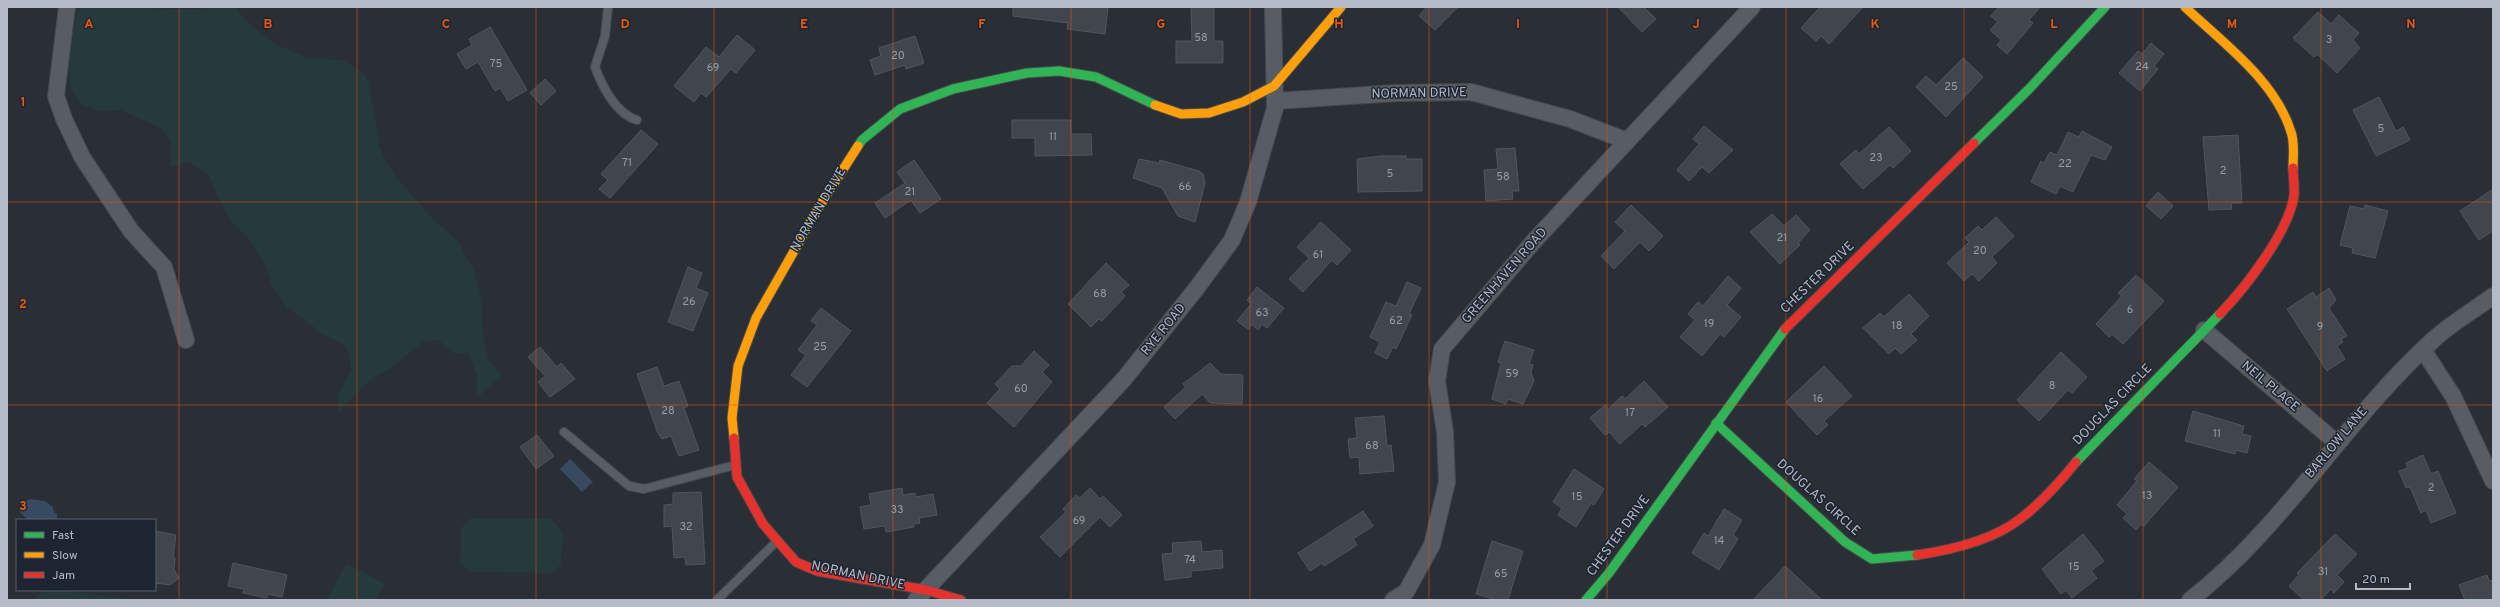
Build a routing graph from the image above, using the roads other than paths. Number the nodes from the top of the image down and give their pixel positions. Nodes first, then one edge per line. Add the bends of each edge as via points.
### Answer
1 (66, 7) edge
2 (608, 7) edge
3 (1273, 7) edge
4 (1341, 7) edge
5 (1752, 7) edge
6 (2105, 7) edge
7 (2185, 7) edge
8 (1274, 94) junction
9 (637, 120) dead end
10 (1627, 141) junction
11 (2493, 296) edge
12 (2204, 330) junction
13 (186, 340) dead end
14 (2423, 350) junction
15 (1716, 423) junction
16 (564, 432) dead end
17 (2337, 443) junction
18 (736, 464) junction
19 (2493, 481) edge
20 (776, 542) junction
21 (921, 595) edge
22 (1405, 597) edge
23 (717, 600) edge
24 (961, 600) edge
25 (1586, 600) edge
26 (2190, 600) edge

1 - 13 street via 56,96 64,119 82,157 131,231 164,267
2 - 9 lane via 605,36 595,67 601,81 626,117
3 - 8 street, RYE ROAD
4 - 8 street
5 - 10 street, GREENHAVEN ROAD
6 - 15 street, CHESTER DRIVE via 2030,88 1783,331
7 - 12 street, DOUGLAS CIRCLE via 2257,76 2281,108 2292,132 2294,196 2280,233 2243,290
8 - 10 street, NORMAN DRIVE via 1471,92 1570,119
8 - 18 street, NORMAN DRIVE via 1209,113 1181,114 1149,103 1096,77 1059,71 1027,73 953,89 900,109 862,140 819,207 756,318 738,366 732,418
8 - 21 street, RYE ROAD via 1275,108 1248,202 1232,240 1124,379
10 - 22 street, GREENHAVEN ROAD via 1534,241 1442,349 1437,381 1445,432 1447,482 1432,545
11 - 14 street, BARLOW LANE via 2432,340
12 - 15 street, DOUGLAS CIRCLE via 2090,446 2062,479 2020,519 1990,535 1939,552 1872,560 1845,542
12 - 17 street, NEIL PLACE
14 - 17 street, BARLOW LANE
14 - 19 street via 2453,396
15 - 25 street, CHESTER DRIVE
16 - 18 lane via 629,486 644,489
17 - 26 street, BARLOW LANE via 2256,539
18 - 20 street, NORMAN DRIVE via 737,477 762,524
20 - 21 street, NORMAN DRIVE via 796,562 817,570
20 - 23 lane
21 - 24 street

